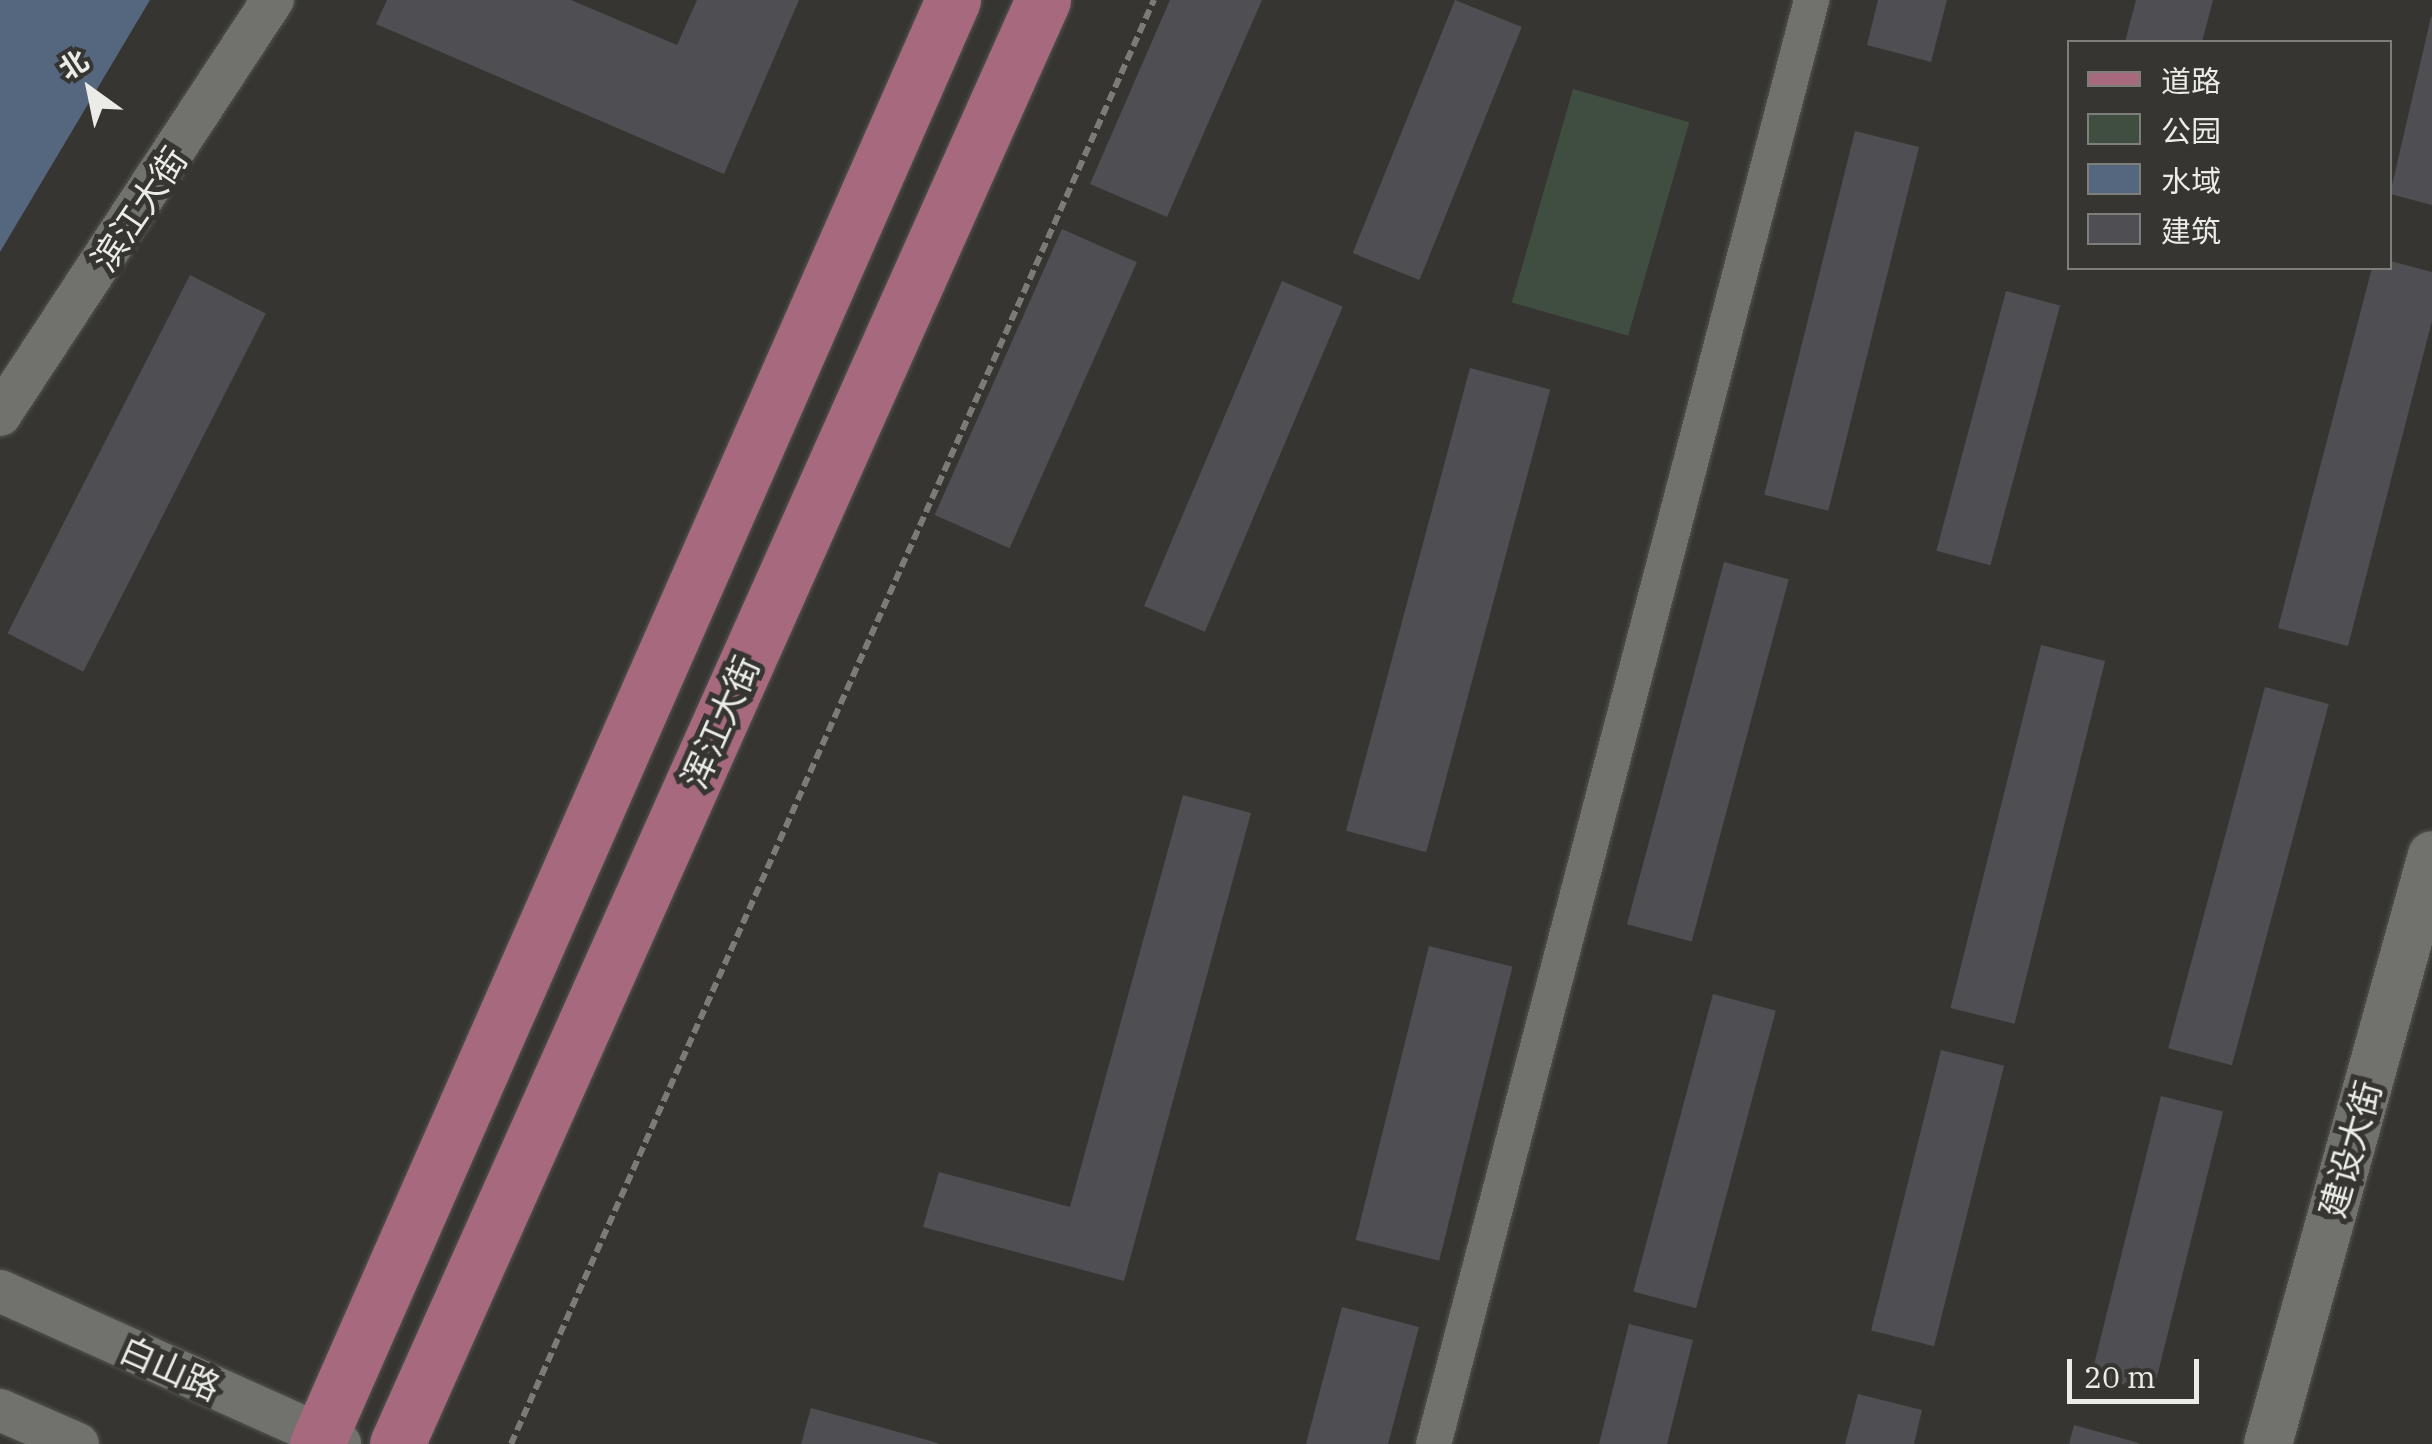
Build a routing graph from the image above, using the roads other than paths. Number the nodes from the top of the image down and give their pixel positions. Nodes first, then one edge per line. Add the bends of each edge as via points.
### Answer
1 (273, 0) edge
2 (953, 0) edge
3 (1042, 0) edge
4 (1811, 0) edge
5 (0, 415) edge
6 (2432, 855) edge
7 (0, 1291) edge
8 (0, 1410) edge
9 (326, 1441) edge
10 (78, 1444) edge
11 (397, 1444) edge
12 (1433, 1444) edge
13 (2268, 1444) edge

1 - 5 street, 滨江大街
2 - 9 main road
3 - 11 main road, 浑江大街
4 - 12 street
6 - 13 main road, 建设大街
7 - 9 street, 白山路
8 - 10 street

